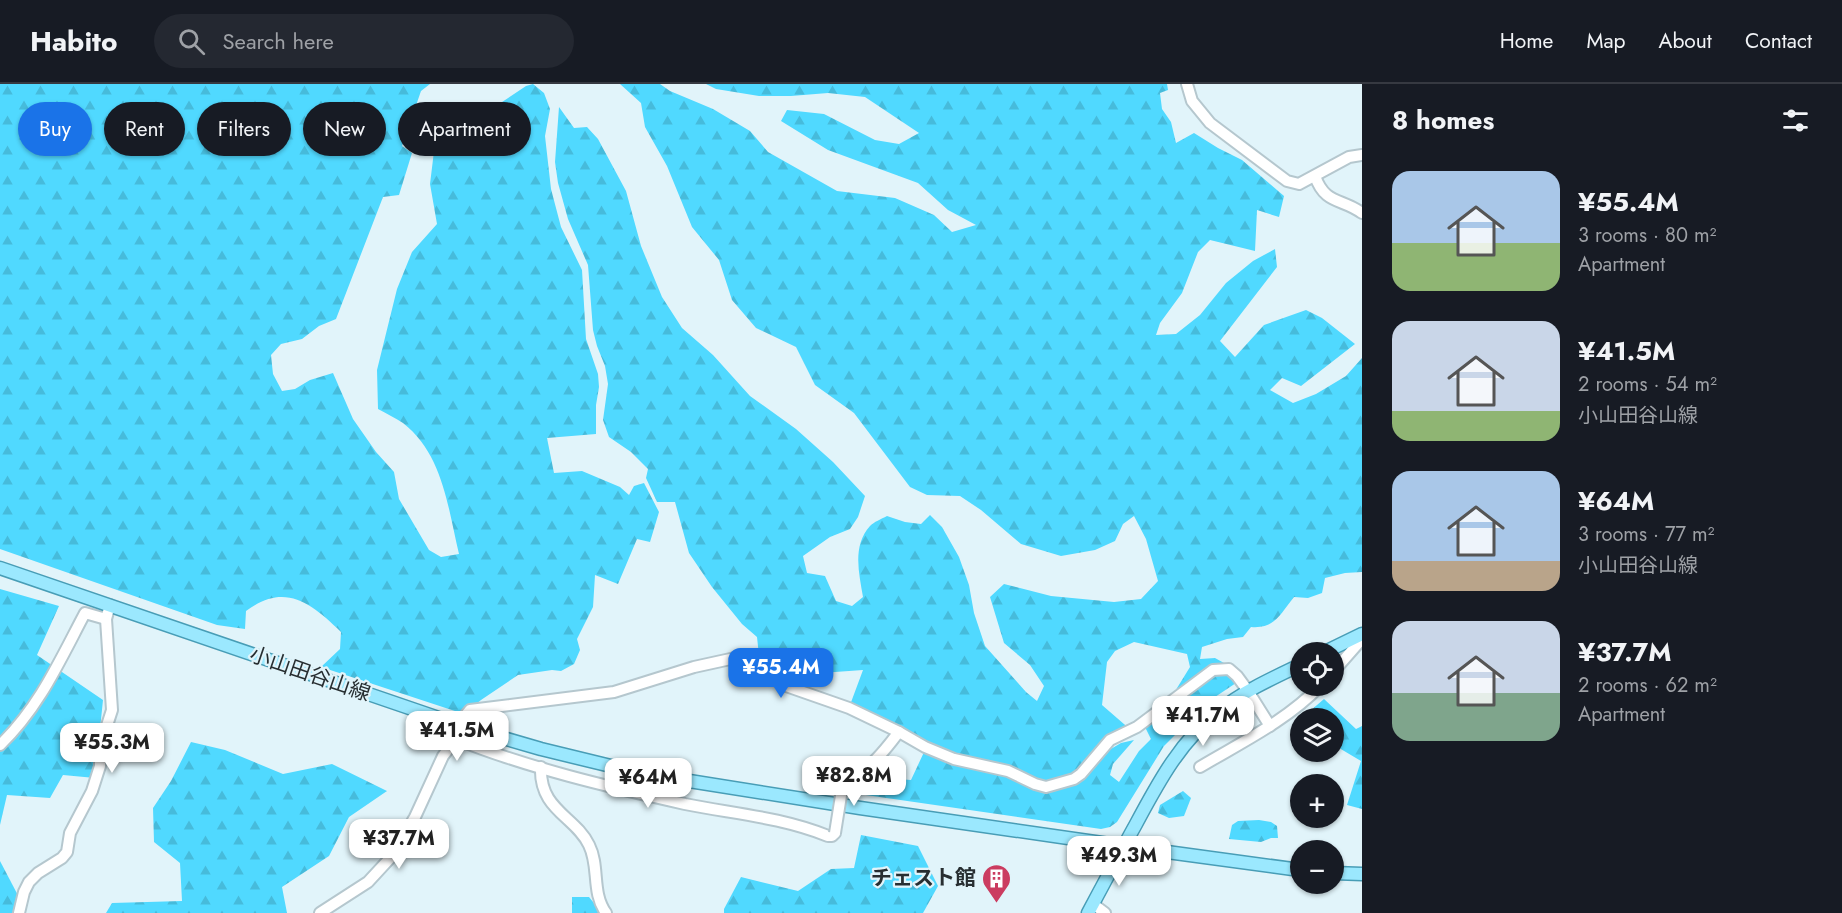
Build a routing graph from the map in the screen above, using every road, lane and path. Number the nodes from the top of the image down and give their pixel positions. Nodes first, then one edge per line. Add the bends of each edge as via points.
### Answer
1 (1187, 84) edge
2 (1362, 155) edge
3 (1315, 176) junction
4 (1362, 213) edge
5 (0, 568) edge
6 (110, 605) junction
7 (106, 619) junction
8 (1362, 634) edge
9 (1362, 639) edge
10 (1344, 643) edge
11 (1344, 660) edge
12 (1290, 670) edge
13 (1248, 691) junction
14 (1310, 696) edge
15 (462, 726) junction
16 (1270, 726) junction
17 (899, 732) junction
18 (456, 739) junction
19 (0, 745) edge
20 (541, 767) junction
21 (1200, 767) dead end
22 (1123, 846) junction
23 (1290, 869) edge
24 (1344, 873) edge
25 (1362, 874) edge
26 (1090, 909) edge
27 (20, 913) edge
28 (320, 913) edge
29 (606, 913) edge
30 (1105, 913) edge

1 - 3 street via 1192,101 1210,123 1287,181 1299,184
2 - 3 street
3 - 4 street via 1329,198
5 - 6 main road, 小山田谷山線
6 - 7 street
6 - 15 main road, 小山田谷山線
7 - 19 street via 85,613 34,706
7 - 27 street via 112,710 100,747 100,766 70,833 67,852 29,882
8 - 10 main road
9 - 11 street
12 - 13 main road
13 - 16 street
13 - 17 street via 1229,669 1213,670 1137,727 1110,740 1081,774 1053,786 954,759
13 - 22 main road via 1206,722 1175,756
14 - 16 street
15 - 17 street via 470,710 614,692 735,658 786,686
15 - 18 street
15 - 22 main road, 小山田谷山線 via 574,758 683,780
16 - 21 street
17 - 20 street, bridge via 868,767 844,777 832,836 796,824 688,804
18 - 20 street
18 - 28 street via 443,756 392,856 368,882
20 - 29 street via 550,801 589,844 594,857 597,897
22 - 23 main road, 小山田谷山線
22 - 26 main road
24 - 25 main road
26 - 30 street

